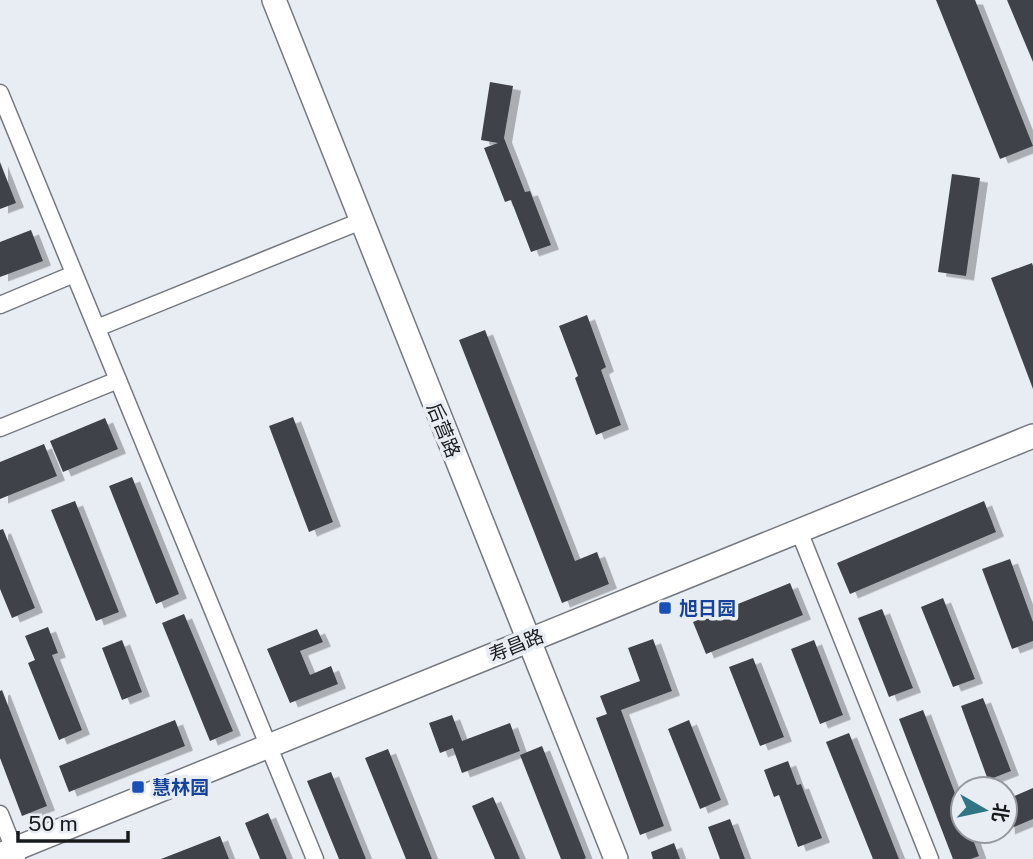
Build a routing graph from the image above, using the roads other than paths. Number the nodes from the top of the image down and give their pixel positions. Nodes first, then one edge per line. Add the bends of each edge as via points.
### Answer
1 (274, 0) edge
2 (0, 93) edge
3 (361, 221) junction
4 (74, 274) junction
5 (0, 306) edge
6 (97, 328) junction
7 (118, 380) junction
8 (0, 428) edge
9 (1033, 436) edge
10 (1033, 446) edge
11 (800, 535) junction
12 (530, 644) junction
13 (270, 750) junction
14 (0, 814) edge
15 (14, 856) edge
16 (315, 859) edge
17 (617, 859) edge
18 (930, 859) edge

1 - 3 street, 后营路
2 - 4 street
3 - 6 street
3 - 12 street, 后营路
4 - 5 street
4 - 6 street
6 - 7 street
7 - 8 street
7 - 13 street
9 - 11 street, 寿昌路
10 - 11 street, 寿昌路
11 - 12 street, 寿昌路
11 - 18 street
12 - 13 street, 寿昌路
12 - 17 street, 后营路
13 - 15 street, 寿昌路
13 - 16 street
14 - 15 street

